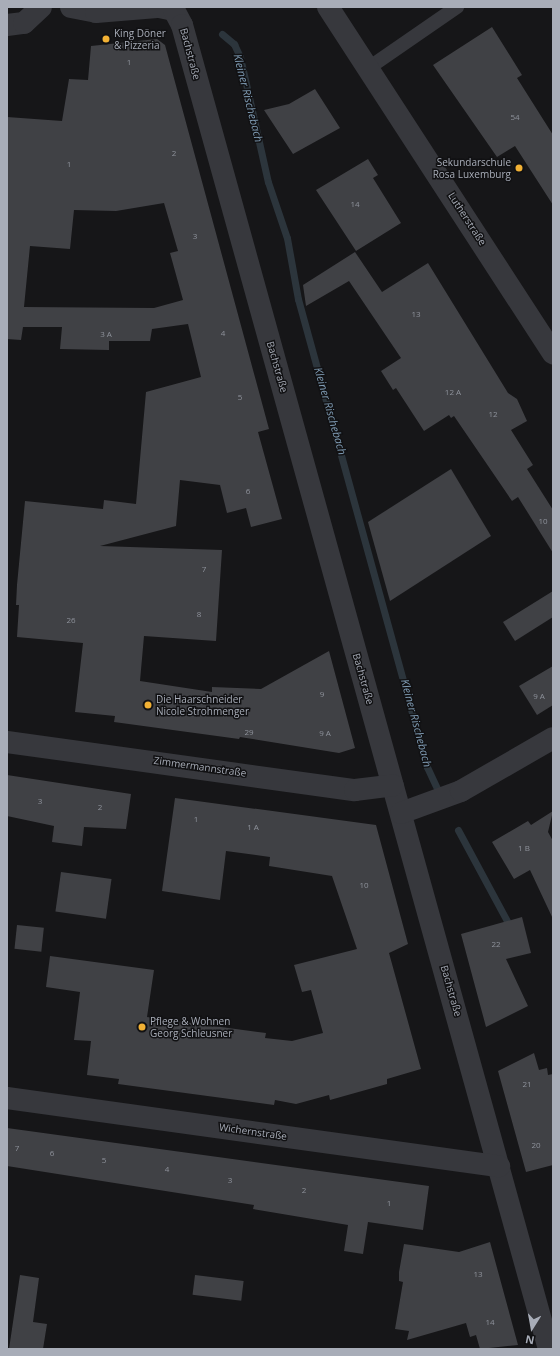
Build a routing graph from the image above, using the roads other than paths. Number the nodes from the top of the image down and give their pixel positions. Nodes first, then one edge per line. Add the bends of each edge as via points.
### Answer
1 (41, 7) edge
2 (71, 7) edge
3 (328, 7) edge
4 (457, 7) edge
5 (163, 8) edge
6 (7, 25) edge
7 (370, 67) junction
8 (553, 352) edge
9 (553, 738) edge
10 (7, 742) edge
11 (393, 785) junction
12 (401, 813) junction
13 (7, 1098) edge
14 (500, 1166) junction
15 (549, 1349) edge

1 - 6 street via 24,23
2 - 5 street via 96,12
3 - 7 street, Lutherstraße
4 - 7 lane
5 - 11 street, Bachstraße via 182,24
7 - 8 street, Lutherstraße
9 - 12 street via 461,791
10 - 11 street, Zimmermannstraße via 356,790
11 - 12 street, Bachstraße
12 - 14 street, Bachstraße
13 - 14 street, Wichernstraße
14 - 15 street, Bachstraße

